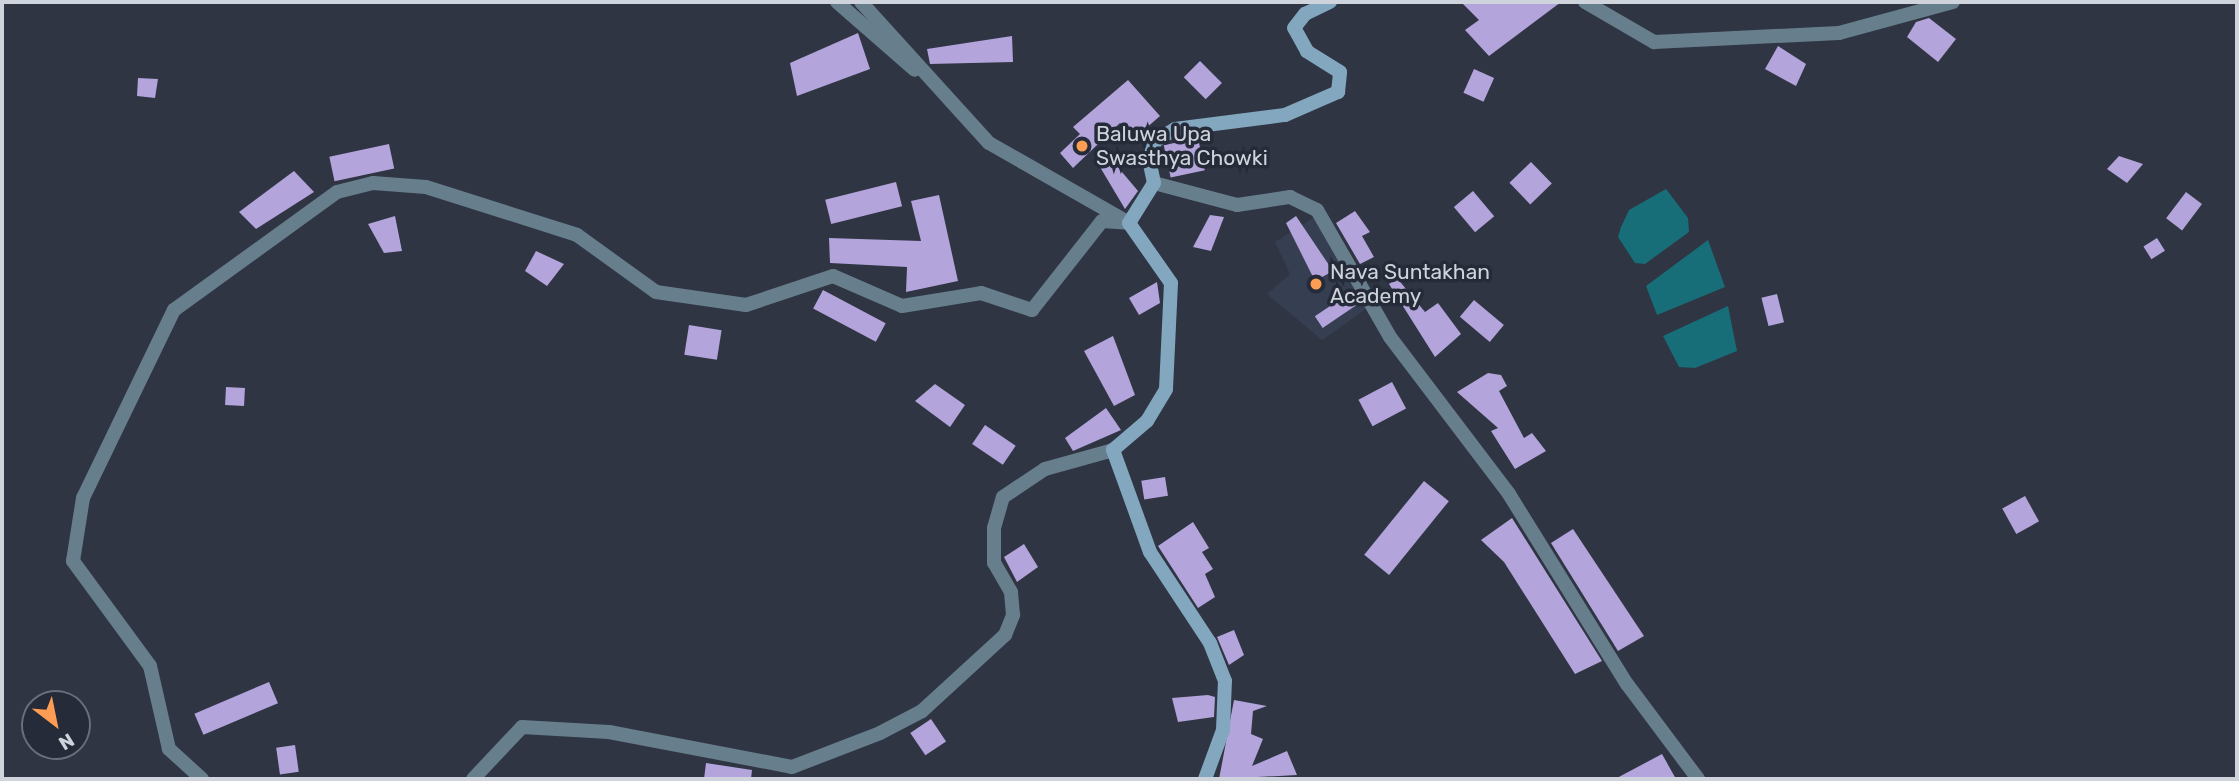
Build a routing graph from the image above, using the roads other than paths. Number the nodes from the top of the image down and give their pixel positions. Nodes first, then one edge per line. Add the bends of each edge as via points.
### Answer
1 (837, 2) edge
2 (861, 2) edge
3 (1330, 2) edge
4 (1585, 2) edge
5 (1953, 2) edge
6 (931, 80) junction
7 (1154, 183) junction
8 (1129, 223) junction
9 (1113, 450) junction
10 (793, 773) edge
11 (202, 779) edge
12 (473, 779) edge
13 (1205, 779) edge
14 (1698, 779) edge

1 - 6 street via 900,61
2 - 6 street
3 - 7 street via 1305,14 1294,28 1307,51 1340,72 1338,92 1285,115 1175,129 1155,141 1149,160
4 - 5 street via 1654,42 1839,33
6 - 8 street via 989,143
7 - 8 street
7 - 14 street via 1237,205 1290,197 1317,210 1390,337 1509,494 1627,684
8 - 9 street via 1171,283 1167,389 1147,421
8 - 11 street via 1101,221 1032,310 981,293 902,306 833,275 746,305 656,292 577,235 426,187 373,183 337,192 174,310 83,498 72,561 150,666 169,749
9 - 10 street via 1045,469 1003,497 994,528 994,563 1011,592 1013,615 1005,635 975,669 880,733
9 - 13 street via 1150,552 1210,643 1225,681 1223,730
10 - 12 street via 609,732 523,727

